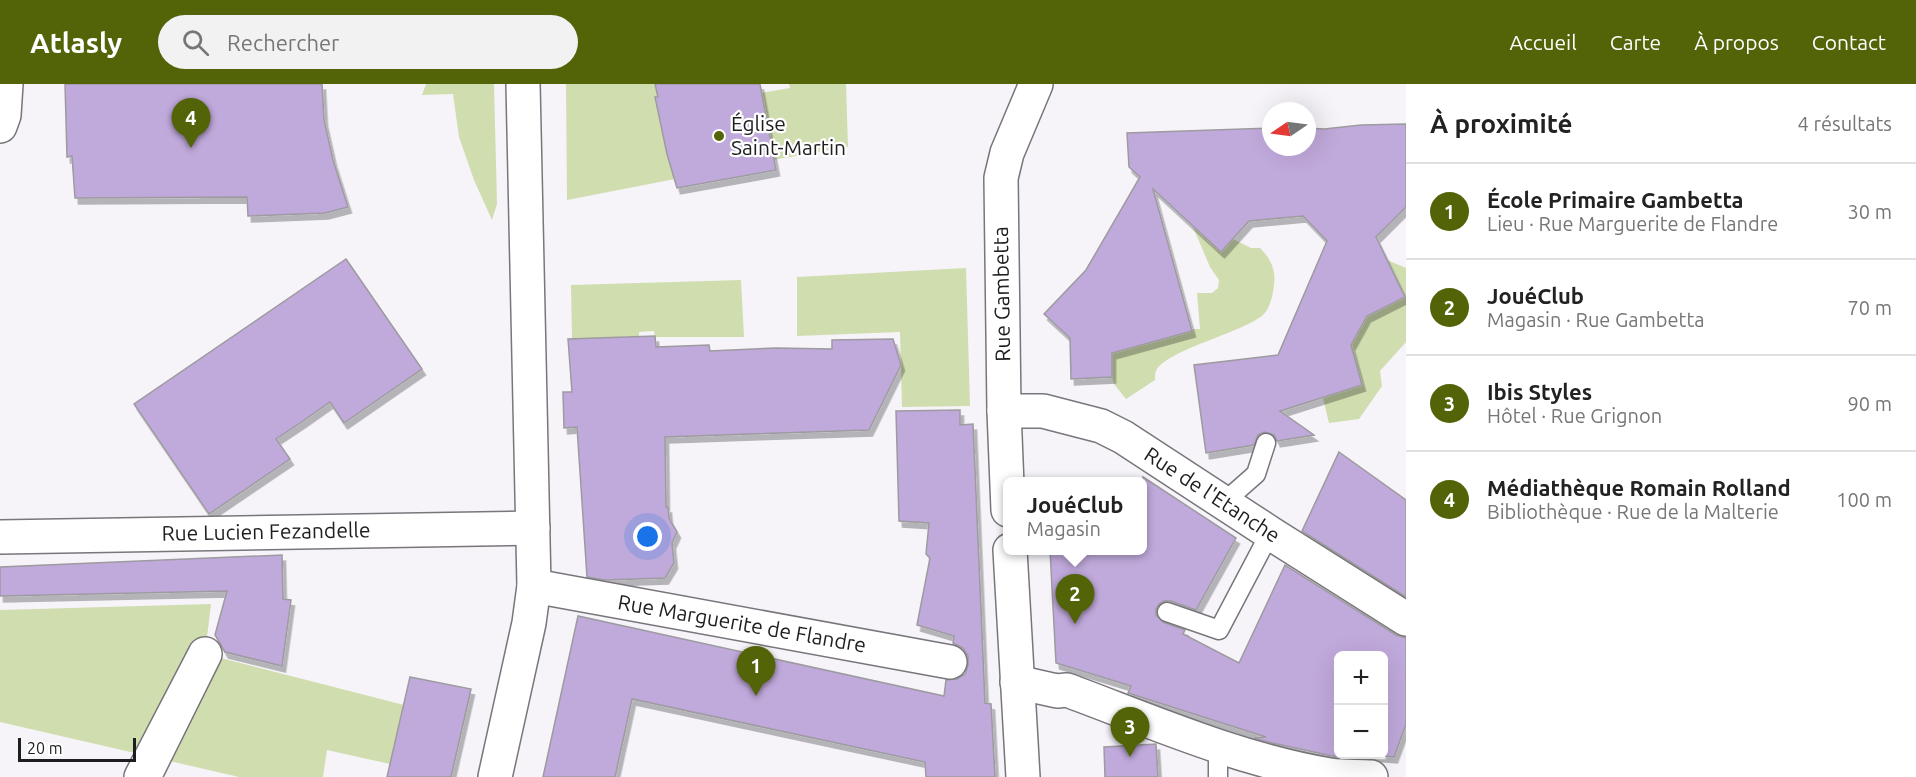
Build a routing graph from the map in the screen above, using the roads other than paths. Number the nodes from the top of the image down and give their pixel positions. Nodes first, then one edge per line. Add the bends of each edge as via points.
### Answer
1 (6, 84) edge
2 (523, 84) edge
3 (1036, 84) edge
4 (0, 126) edge
5 (1004, 411) junction
6 (1266, 443) dead end
7 (1007, 477) edge
8 (1223, 503) junction
9 (533, 528) junction
10 (1270, 533) junction
11 (0, 537) edge
12 (1010, 555) edge
13 (534, 586) junction
14 (1167, 612) dead end
15 (1406, 619) edge
16 (950, 662) dead end
17 (1017, 682) junction
18 (1218, 761) edge
19 (495, 777) edge
20 (1023, 777) edge
21 (1371, 777) edge

1 - 4 street
2 - 9 street
3 - 5 street, Rue Gambetta via 1007,153 1001,178
5 - 7 street, Rue Gambetta
5 - 8 street, Rue de l'Etanche via 1043,411 1101,426
6 - 8 lane via 1256,474
8 - 10 street, Rue de l'Etanche
9 - 11 street, Rue Lucien Fezandelle
9 - 13 street
10 - 14 lane via 1219,630
10 - 15 street, Rue de l'Etanche
12 - 17 street
13 - 16 street, Rue Marguerite de Flandre
13 - 19 street
17 - 18 street via 1067,690
17 - 20 street
18 - 21 street via 1281,764 1332,776

